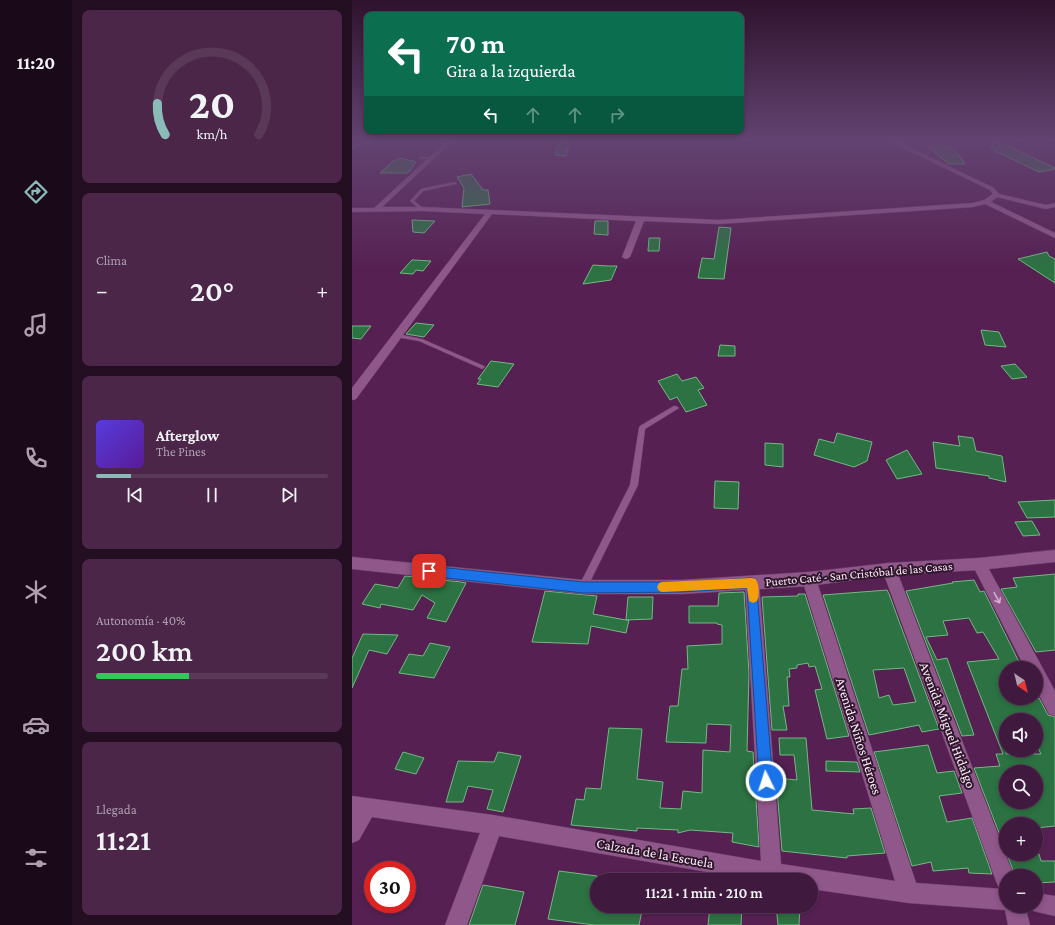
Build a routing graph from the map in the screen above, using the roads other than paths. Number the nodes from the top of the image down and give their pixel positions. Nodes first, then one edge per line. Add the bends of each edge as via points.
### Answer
1 (403, 183) edge
2 (980, 183) edge
3 (455, 184) dead end
4 (996, 195) junction
5 (986, 202) junction
6 (1055, 205) edge
7 (377, 208) junction
8 (422, 209) junction
9 (352, 210) edge
10 (489, 213) junction
11 (641, 218) junction
12 (1055, 236) edge
13 (626, 256) dead end
14 (398, 336) junction
15 (482, 366) dead end
16 (352, 396) edge
17 (676, 408) dead end
18 (1055, 556) edge
19 (352, 563) edge
20 (979, 564) junction
21 (890, 570) junction
22 (809, 579) junction
23 (752, 583) junction
24 (583, 587) junction
25 (1030, 661) edge
26 (1043, 685) edge
27 (1055, 708) edge
28 (360, 806) edge
29 (494, 825) junction
30 (352, 833) edge
31 (1002, 869) edge
32 (772, 873) joint
33 (818, 880) edge
34 (909, 893) junction
35 (999, 899) edge
36 (1043, 904) edge
37 (1055, 906) edge
38 (1016, 913) edge
39 (456, 925) edge
40 (1019, 925) edge

1 - 7 street
2 - 4 street via 992,189
3 - 8 lane via 422,190 412,202
4 - 5 street
4 - 6 street via 1046,207
5 - 11 street via 743,221
5 - 12 street
7 - 8 street
7 - 9 street
8 - 10 street
10 - 11 street
10 - 14 street
11 - 13 street
14 - 15 lane via 420,340
14 - 16 street
17 - 24 lane via 642,428 634,484
18 - 20 street, Puerto Caté - San Cristóbal de las Casas
19 - 24 street, Puerto Caté - San Cristóbal de las Casas
20 - 21 street, Puerto Caté - San Cristóbal de las Casas
20 -> 25 street
21 - 22 street, Puerto Caté - San Cristóbal de las Casas
21 - 31 street, Avenida Miguel Hidalgo
22 - 23 street, Puerto Caté - San Cristóbal de las Casas
22 - 34 street, Avenida Niños Héroes
23 - 24 street, Puerto Caté - San Cristóbal de las Casas via 682,587
23 - 32 street
26 - 27 street
28 - 29 street, Calzada de la Escuela
28 - 30 street
29 - 32 street, Calzada de la Escuela
29 - 39 street
33 - 34 street, Calzada de la Escuela
34 - 35 street, Calzada de la Escuela
36 - 37 street
38 - 40 street

